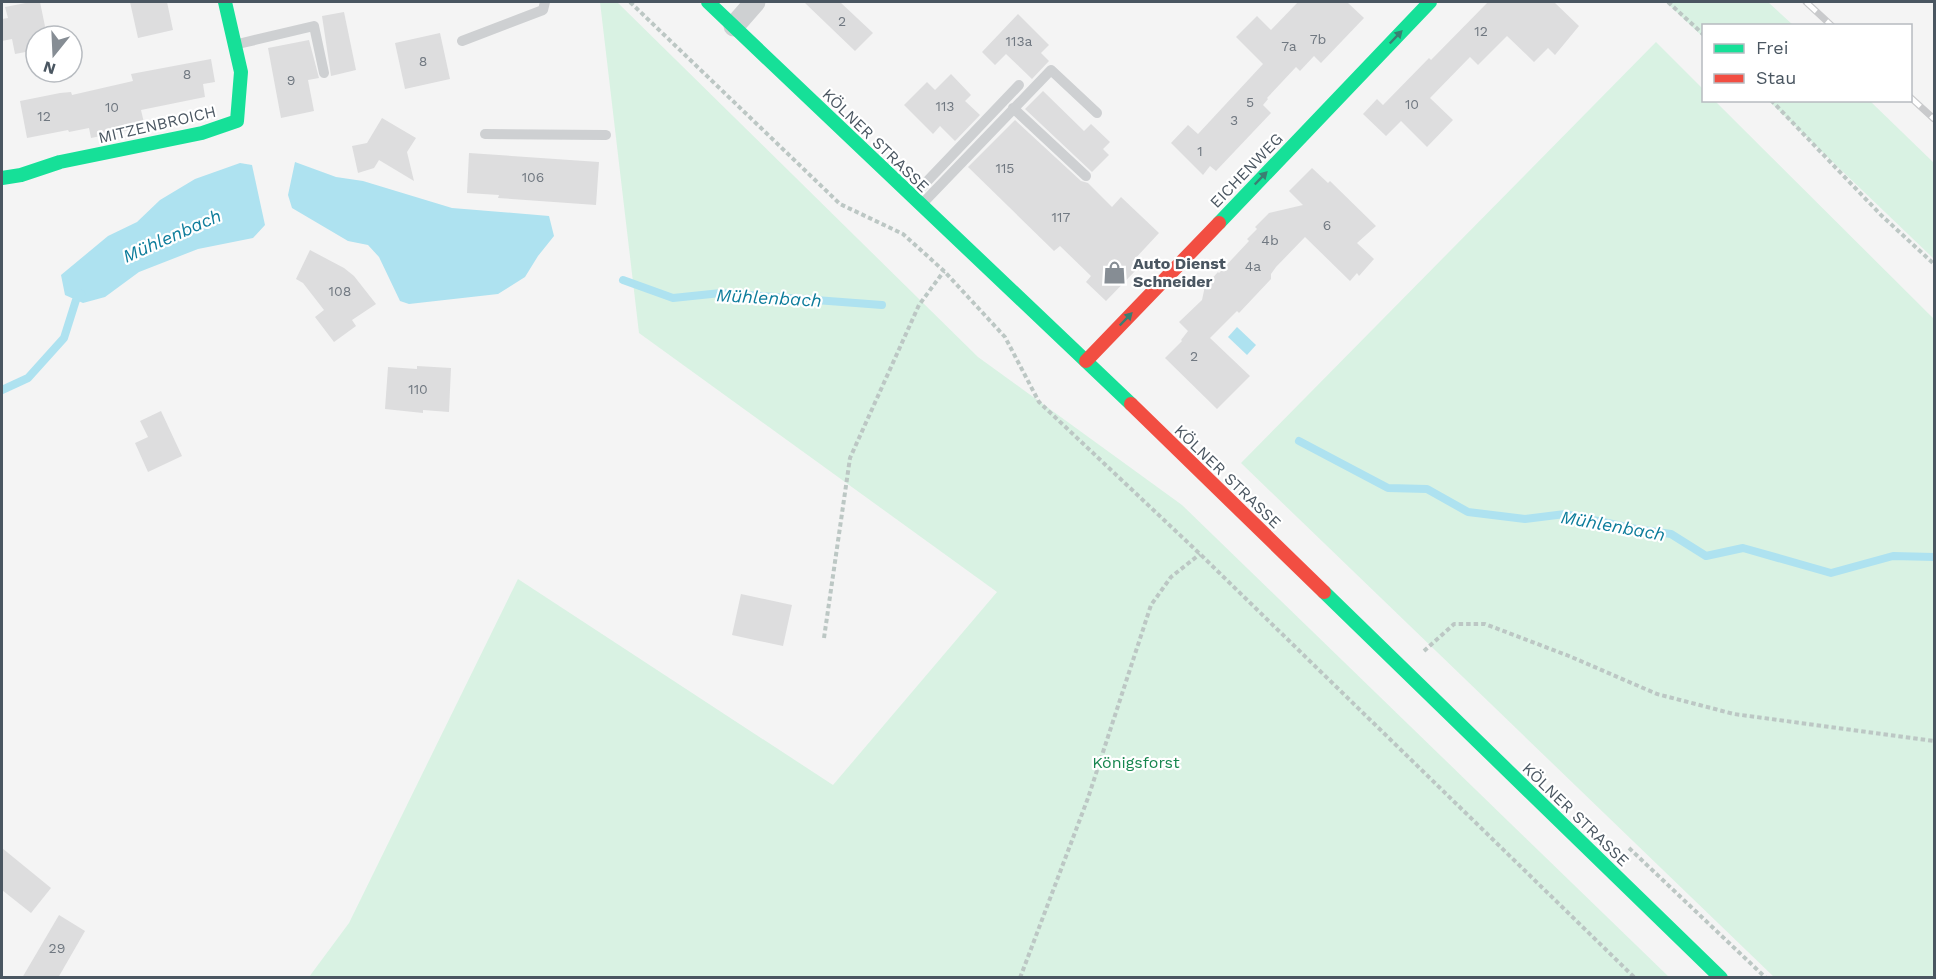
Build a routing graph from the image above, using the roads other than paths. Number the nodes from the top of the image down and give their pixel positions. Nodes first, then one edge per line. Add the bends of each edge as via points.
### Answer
1 (225, 2) edge
2 (544, 2) edge
3 (708, 2) edge
4 (755, 2) edge
5 (1430, 2) edge
6 (734, 26) junction
7 (462, 41) dead end
8 (235, 45) junction
9 (324, 73) dead end
10 (1019, 85) dead end
11 (1014, 108) junction
12 (1097, 114) dead end
13 (485, 134) dead end
14 (606, 135) dead end
15 (1086, 176) dead end
16 (2, 178) edge
17 (916, 201) junction
18 (1086, 361) junction
19 (1721, 978) edge

1 - 8 main road, MITZENBROICH
2 - 7 lane via 543,10
3 - 6 main road, KÖLNER STRASSE
4 - 6 street
18 -> 5 main road, EICHENWEG
6 - 17 main road, KÖLNER STRASSE
8 - 9 lane via 314,27
8 - 16 main road, MITZENBROICH via 241,72 237,121 202,134 60,162
10 - 17 lane
11 - 12 lane via 1051,70
11 - 15 lane
11 - 17 lane
13 - 14 lane
17 - 18 main road, KÖLNER STRASSE
18 - 19 main road, KÖLNER STRASSE

